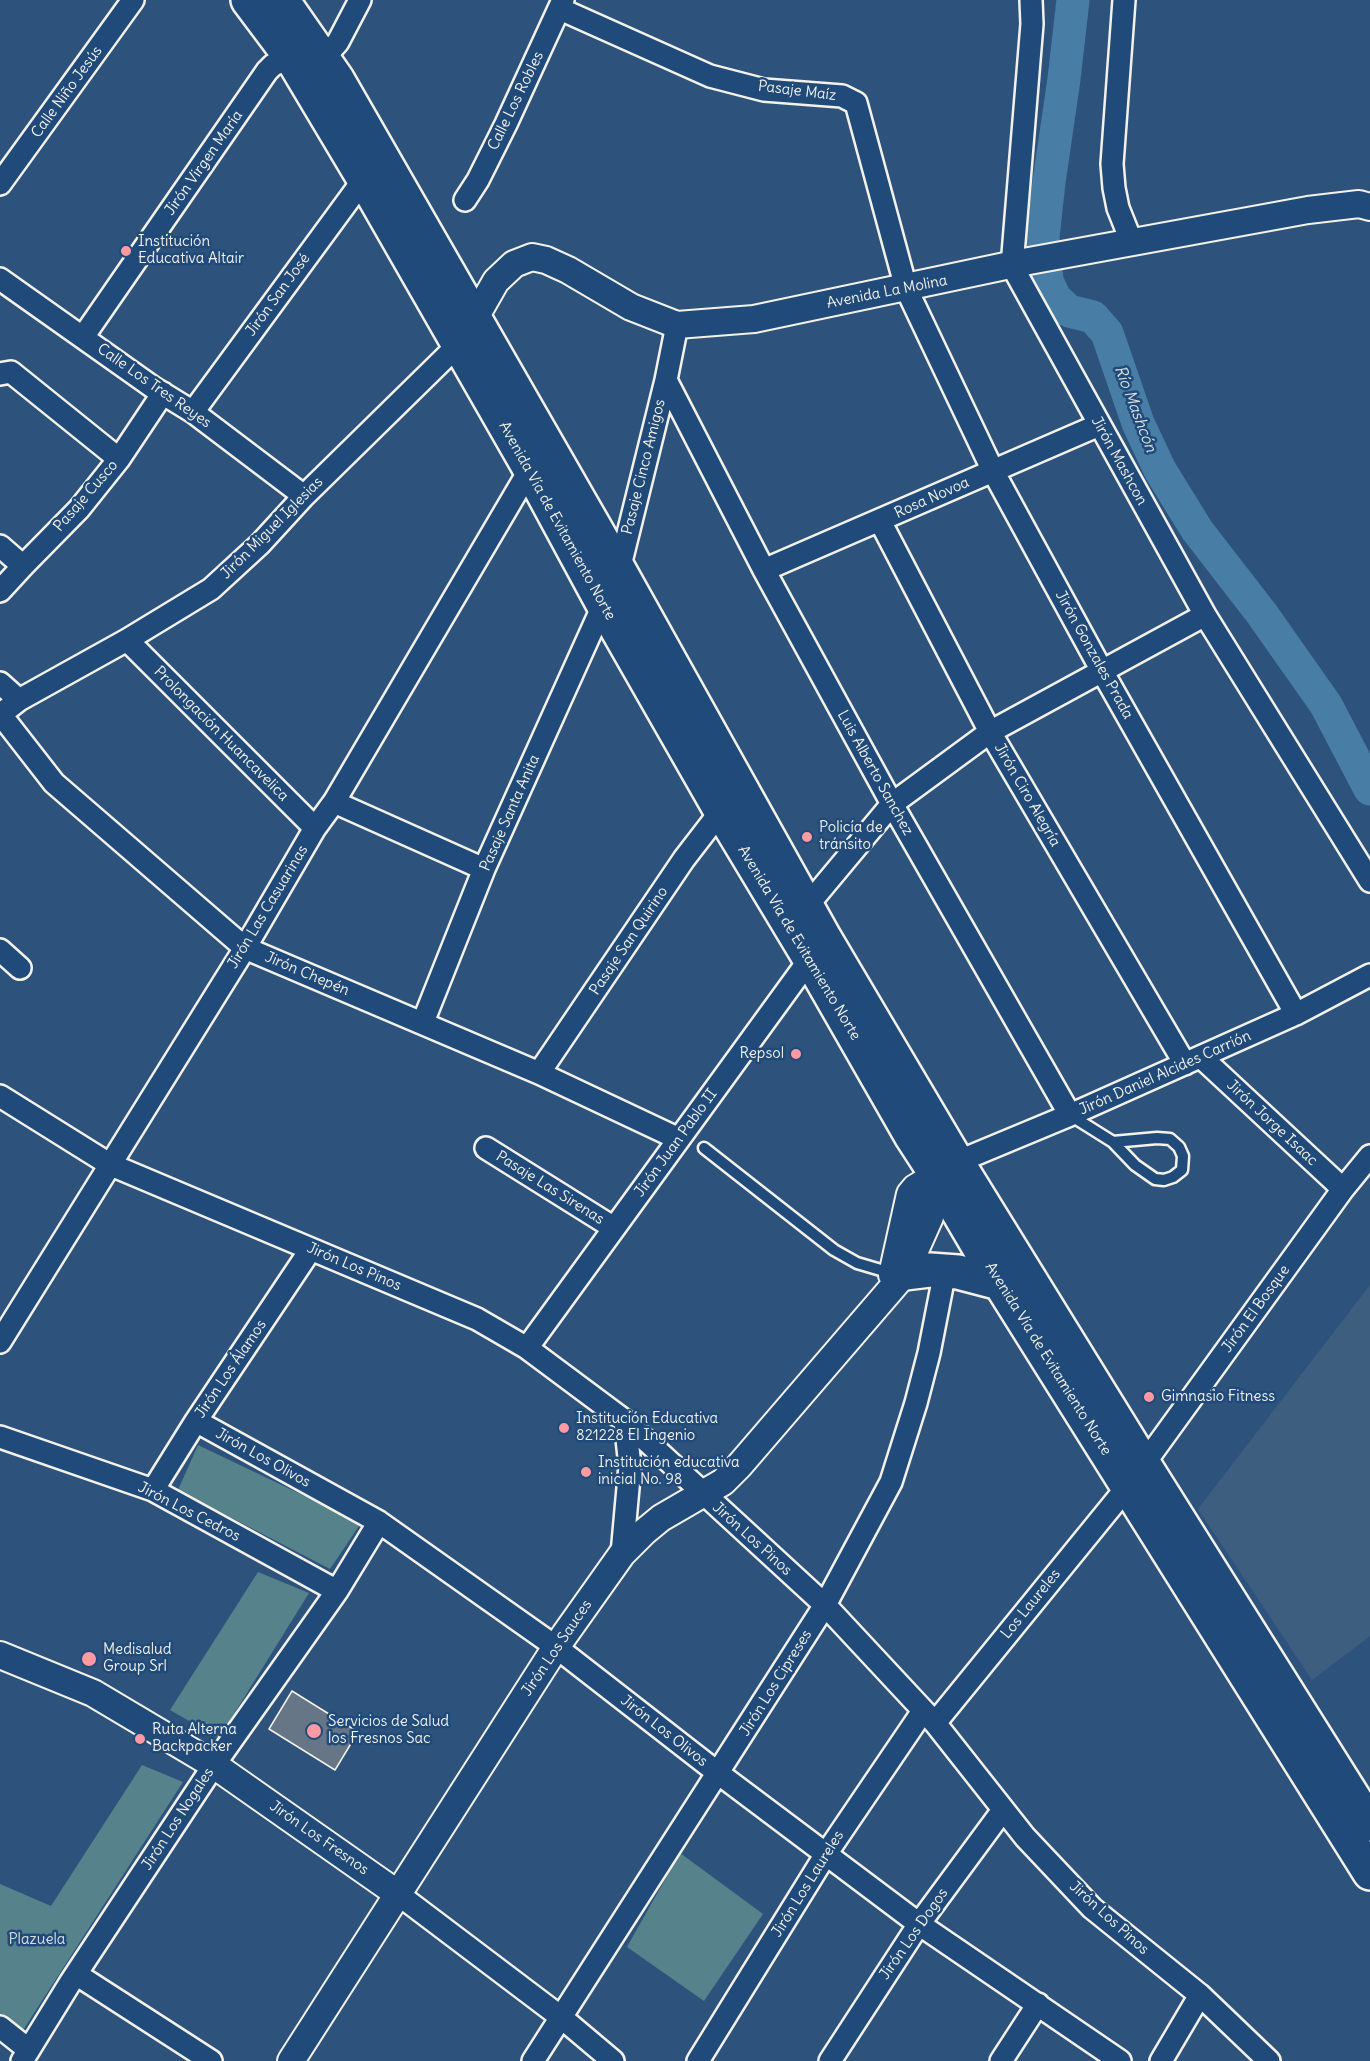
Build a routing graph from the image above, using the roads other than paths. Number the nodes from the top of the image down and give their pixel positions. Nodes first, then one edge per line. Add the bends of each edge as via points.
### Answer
1 (133, 0) edge
2 (248, 0) edge
3 (282, 0) edge
4 (360, 0) edge
5 (1030, 0) edge
6 (1124, 0) edge
7 (562, 4) edge
8 (307, 57) junction
9 (364, 179) junction
10 (0, 184) edge
11 (465, 200) dead end
12 (1370, 207) edge
13 (1122, 244) junction
14 (1020, 264) junction
15 (0, 279) edge
16 (906, 288) junction
17 (677, 325) junction
18 (466, 333) junction
19 (83, 337) junction
20 (2, 373) edge
21 (666, 380) junction
22 (163, 393) junction
23 (193, 412) junction
24 (1099, 426) junction
25 (119, 459) junction
26 (530, 469) junction
27 (993, 471) junction
28 (304, 496) junction
29 (880, 521) junction
30 (0, 546) edge
31 (23, 566) junction
32 (619, 570) junction
33 (764, 570) junction
34 (0, 591) edge
35 (604, 606) junction
36 (1205, 615) junction
37 (127, 640) junction
38 (1102, 671) junction
39 (0, 683) edge
40 (19, 700) junction
41 (0, 715) edge
42 (990, 732) junction
43 (334, 802) junction
44 (892, 804) junction
45 (721, 811) junction
46 (315, 828) junction
47 (484, 870) junction
48 (1370, 881) edge
49 (807, 906) junction
50 (244, 948) junction
51 (817, 949) junction
52 (0, 950) edge
53 (20, 968) dead end
54 (1370, 975) edge
55 (1296, 1014) junction
56 (423, 1022) junction
57 (1193, 1060) junction
58 (539, 1072) junction
59 (0, 1096) edge
60 (1070, 1115) junction
61 (679, 1139) junction
62 (1113, 1142) junction
63 (486, 1148) dead end
64 (704, 1148) dead end
65 (1370, 1156) edge
66 (109, 1164) junction
67 (947, 1168) junction
68 (1343, 1189) junction
69 (614, 1228) junction
70 (311, 1249) junction
71 (945, 1271) junction
72 (895, 1280) junction
73 (1000, 1283) junction
74 (0, 1342) edge
75 (527, 1348) junction
76 (1083, 1390) junction
77 (196, 1421) junction
78 (625, 1421) junction
79 (0, 1437) edge
80 (1136, 1475) junction
81 (153, 1490) junction
82 (703, 1494) junction
83 (379, 1522) junction
84 (622, 1554) junction
85 (337, 1591) junction
86 (825, 1605) junction
87 (556, 1647) junction
88 (0, 1655) edge
89 (929, 1717) junction
90 (214, 1765) junction
91 (718, 1773) junction
92 (1003, 1810) junction
93 (1370, 1824) edge
94 (825, 1854) junction
95 (1370, 1873) edge
96 (398, 1894) junction
97 (919, 1923) junction
98 (76, 1974) junction
99 (1200, 1995) junction
100 (1038, 2004) junction
101 (562, 2018) junction
102 (0, 2027) edge
103 (26, 2055) edge
104 (211, 2061) edge
105 (291, 2061) edge
106 (533, 2061) edge
107 (613, 2061) edge
108 (698, 2061) edge
109 (830, 2061) edge
110 (1001, 2061) edge
111 (1120, 2061) edge
112 (1161, 2061) edge
113 (1269, 2061) edge

1 - 10 street, Calle Niño Jesús
2 - 8 highway, Avenida Vía de Evitamiento Norte
3 - 8 highway, Avenida Vía de Evitamiento Norte
4 - 8 street via 335,46
5 - 14 street
6 - 13 street via 1112,164
7 - 11 street, Calle Los Robles
7 - 16 street, Pasaje Maíz via 710,76 764,90 842,96 856,103
8 - 9 highway, Avenida Vía de Evitamiento Norte
8 - 18 highway, Avenida Vía de Evitamiento Norte
8 - 19 street, Jirón Virgen María via 273,65 267,71
9 - 18 highway, Avenida Vía de Evitamiento Norte
9 - 23 street, Jirón San José
12 - 13 street, Avenida La Molina via 1359,204 1308,210
13 - 14 street, Avenida La Molina
14 - 16 street, Avenida La Molina
14 - 24 street, Jirón Mashcon
15 - 19 street, Calle Los Tres Reyes
16 - 17 street, Avenida La Molina via 754,318
16 - 27 street, Jirón Gonzales Prada
17 - 18 street, Avenida La Molina via 631,307 568,270 532,257 514,264 496,281
17 - 21 street, Pasaje Cinco Amigos
18 - 26 highway, Avenida Vía de Evitamiento Norte
18 - 28 street, Jirón Miguel Iglesias
18 - 32 highway, Avenida Vía de Evitamiento Norte
19 - 22 street, Calle Los Tres Reyes
20 - 25 street via 10,372
21 - 32 street, Pasaje Cinco Amigos
21 - 33 street, Luis Alberto Sanchez
22 - 23 street, Calle Los Tres Reyes
22 - 25 street, Pasaje Cusco
23 - 28 street, Calle Los Tres Reyes
24 - 27 street, Rosa Novoa
24 - 36 street, Jirón Mashcon
25 - 31 street, Pasaje Cusco via 79,509
26 - 35 highway, Avenida Vía de Evitamiento Norte
26 - 43 street, Jirón Las Casuarinas
27 - 29 street, Rosa Novoa
27 - 38 street, Jirón Gonzales Prada
28 - 37 street, Jirón Miguel Iglesias via 211,589
29 - 33 street, Rosa Novoa
29 - 42 street, Jirón Ciro Alegría
30 - 31 street
31 - 34 street, Pasaje Cusco
32 - 35 street, Pasaje Cinco Amigos
32 - 49 highway, Avenida Vía de Evitamiento Norte
33 - 44 street, Luis Alberto Sanchez
35 - 45 highway, Avenida Vía de Evitamiento Norte
35 - 47 street, Pasaje Santa Anita
36 - 38 street
36 - 48 street, Jirón Mashcon
37 - 40 street, Jirón Miguel Iglesias
37 - 46 street, Prolongación Huancavelica
38 - 42 street
38 - 55 street, Jirón Gonzales Prada
39 - 40 street
40 - 41 street, Jirón Miguel Iglesias
41 - 50 street, Jirón Chepén via 54,783
42 - 44 street
42 - 57 street, Jirón Ciro Alegría
43 - 46 street, Jirón Las Casuarinas
43 - 47 street
44 - 49 street
44 - 60 street, Luis Alberto Sanchez
45 - 51 highway, Avenida Vía de Evitamiento Norte
45 - 58 street, Pasaje San Quirino
46 - 50 street, Jirón Las Casuarinas
47 - 56 street, Pasaje Santa Anita
49 - 51 highway, Avenida Vía de Evitamiento Norte
50 - 56 street, Jirón Chepén
50 - 66 street, Jirón Las Casuarinas
51 - 61 street, Jirón Juan Pablo II
51 - 67 highway, Avenida Vía de Evitamiento Norte via 912,1137
52 - 53 street
54 - 55 street, Jirón Daniel Alcides Carrión
55 - 57 street, Jirón Daniel Alcides Carrión
56 - 58 street, Jirón Chepén
57 - 60 street, Jirón Daniel Alcides Carrión
57 - 68 street, Jirón Jorge Isaac
58 - 61 street, Jirón Chepén
59 - 66 street, Jirón Los Pinos
60 - 62 lane, Luis Alberto Sanchez
60 - 67 street, Jirón Daniel Alcides Carrión
61 - 69 street, Jirón Juan Pablo II
62 - 62 lane, Luis Alberto Sanchez via 1170,1139 1183,1156 1182,1170 1173,1177 1155,1179 1135,1166
63 - 69 street, Pasaje Las Sirenas
64 - 72 lane via 834,1250
65 - 68 street, Jirón El Bosque
66 - 70 street, Jirón Los Pinos
66 - 74 street, Jirón Las Casuarinas
67 - 72 street, Jirón Los Sauces via 910,1194
67 - 73 highway, Avenida Vía de Evitamiento Norte
67 - 76 highway, Avenida Vía de Evitamiento Norte
68 - 80 street, Jirón El Bosque
69 - 75 street, Jirón Juan Pablo II
70 - 75 street, Jirón Los Pinos via 477,1319
70 - 77 street, Jirón Los Álamos
71 - 72 highway via 930,1270
71 - 73 highway
71 - 86 street, Jirón Los Cipreses via 926,1363 891,1482
72 - 82 street, Jirón Los Sauces via 739,1466
73 - 76 highway, Avenida Vía de Evitamiento Norte
75 - 78 street, Jirón Los Pinos
76 - 80 highway, Avenida Vía de Evitamiento Norte
77 - 81 street, Jirón Los Álamos
77 - 83 street, Jirón Los Olivos
78 - 82 street, Jirón Los Pinos
78 - 84 street via 630,1466
79 - 81 street, Jirón Los Cedros
80 - 89 street, Los Laureles
80 - 93 highway, Avenida Vía de Evitamiento Norte
80 - 95 highway, Avenida Vía de Evitamiento Norte
81 - 85 street, Jirón Los Cedros
82 - 84 street, Jirón Los Sauces via 661,1518
82 - 86 street, Jirón Los Pinos
83 - 85 street, Jirón Los Nogales
83 - 87 street, Jirón Los Olivos
84 - 87 street, Jirón Los Sauces
85 - 90 street, Jirón Los Nogales
86 - 89 street, Jirón Los Pinos
86 - 91 street, Jirón Los Cipreses
87 - 91 street, Jirón Los Olivos
87 - 96 street, Jirón Los Sauces
88 - 90 street, Jirón Los Fresnos via 93,1693
89 - 92 street, Jirón Los Pinos
89 - 94 street, Jirón Los Laureles
90 - 96 street, Jirón Los Fresnos
90 - 98 street, Jirón Los Nogales
91 - 94 street, Jirón Los Olivos
91 - 101 street, Jirón Los Cipreses
92 - 97 street, Jirón Los Dogos
92 - 99 street, Jirón Los Pinos via 1092,1908
94 - 97 street, Jirón Los Olivos
94 - 108 street, Jirón Los Laureles
96 - 101 street, Jirón Los Fresnos
96 - 105 street, Jirón Los Sauces
97 - 100 street, Jirón Los Olivos
97 - 109 street, Jirón Los Dogos
98 - 103 street, Jirón Los Nogales
98 - 104 street
99 - 112 street
99 - 113 street, Jirón Los Pinos
100 - 110 street
100 - 111 street, Jirón Los Olivos
101 - 106 street, Jirón Los Cipreses
101 - 107 street, Jirón Los Fresnos
102 - 103 street

